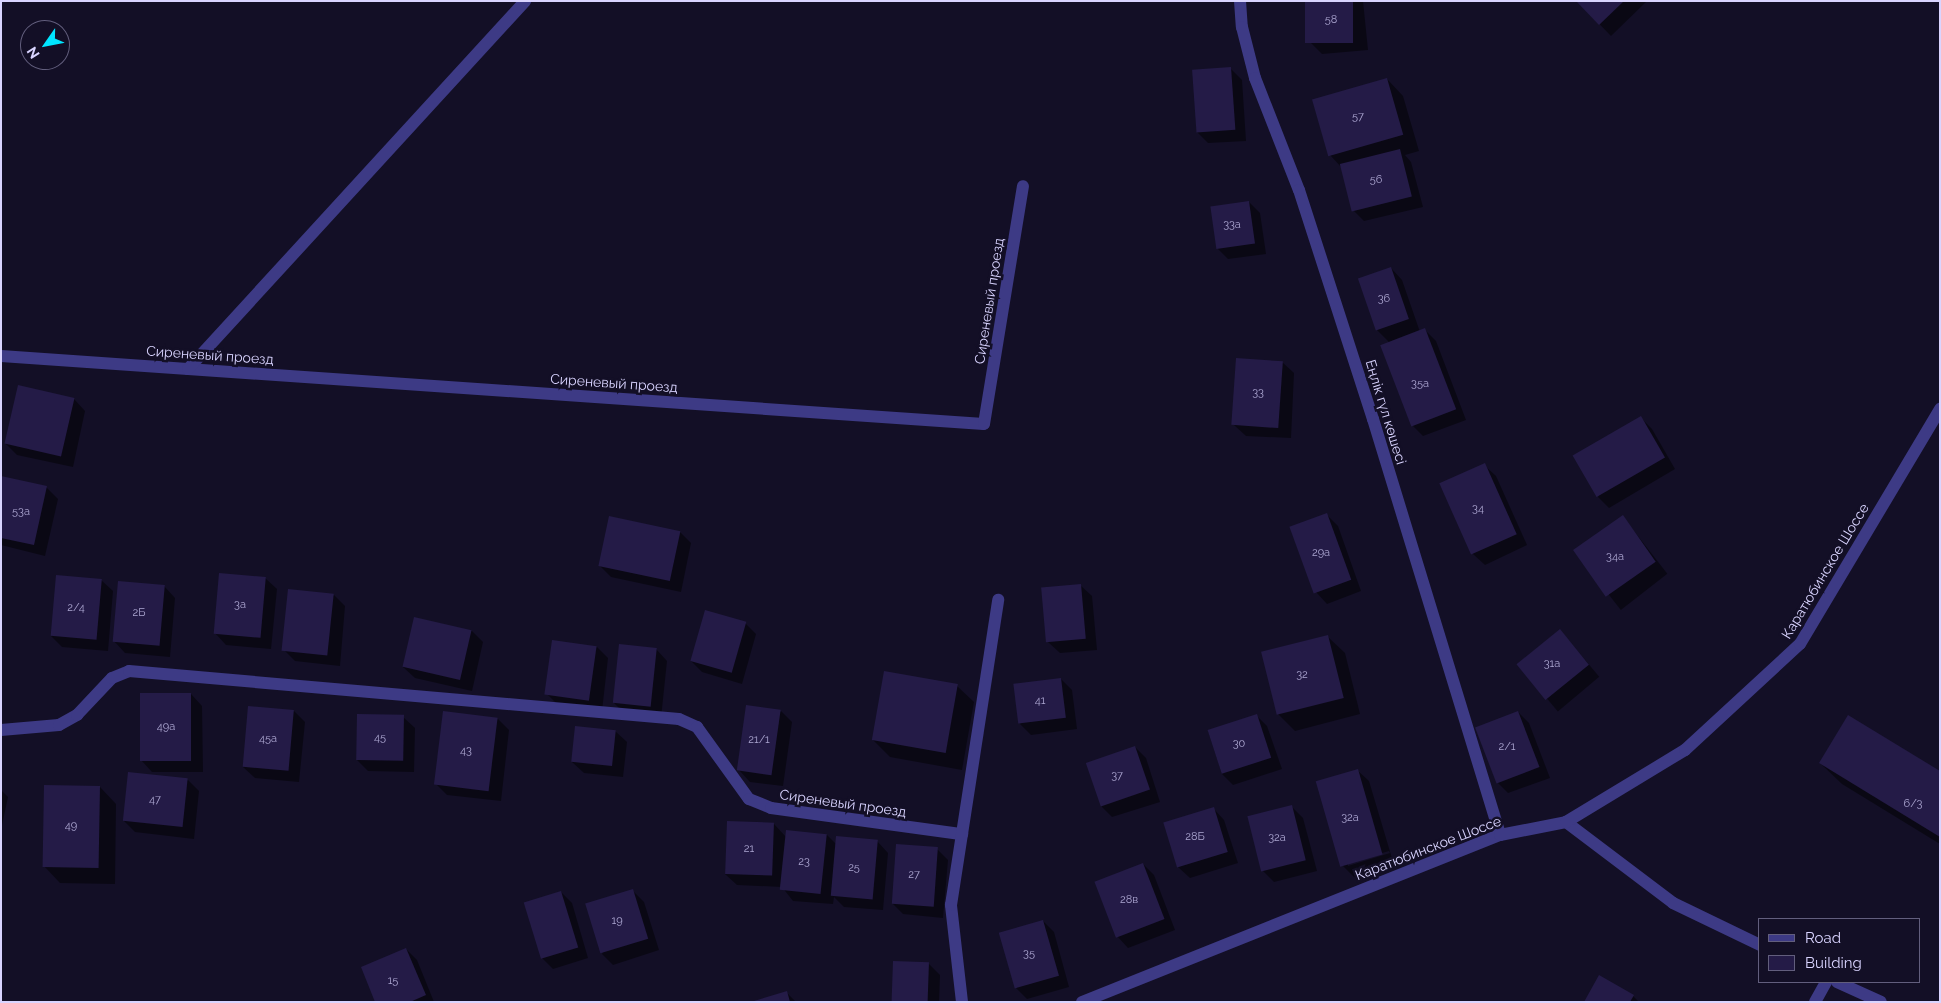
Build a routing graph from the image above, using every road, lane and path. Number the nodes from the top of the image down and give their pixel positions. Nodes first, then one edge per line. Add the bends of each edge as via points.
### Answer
1 (525, 1) edge
2 (1240, 1) edge
3 (1023, 186) dead end
4 (1, 356) edge
5 (188, 369) junction
6 (1940, 409) edge
7 (998, 600) dead end
8 (1, 730) edge
9 (1566, 822) junction
10 (962, 834) junction
11 (1500, 835) junction
12 (1758, 944) edge
13 (1825, 983) edge
14 (1839, 983) edge
15 (962, 1002) edge
16 (1082, 1002) edge
17 (1815, 1002) edge
18 (1881, 1002) edge

1 - 5 street
2 - 11 street, Еңлік гүл көшесі via 1242,27 1255,78 1299,190 1368,401
3 - 5 street, Сиреневый проезд via 984,424
4 - 5 street, Сиреневый проезд
6 - 9 street, Каратюбинское Шоссе via 1800,644 1685,750
7 - 10 street
8 - 10 street, Сиреневый проезд via 59,725 77,715 112,678 129,671 679,719 697,727 749,799 770,808
9 - 11 street, Каратюбинское Шоссе
9 - 12 street via 1673,903
10 - 15 street via 951,905
11 - 16 street, Каратюбинское Шоссе
13 - 17 street
14 - 18 street

